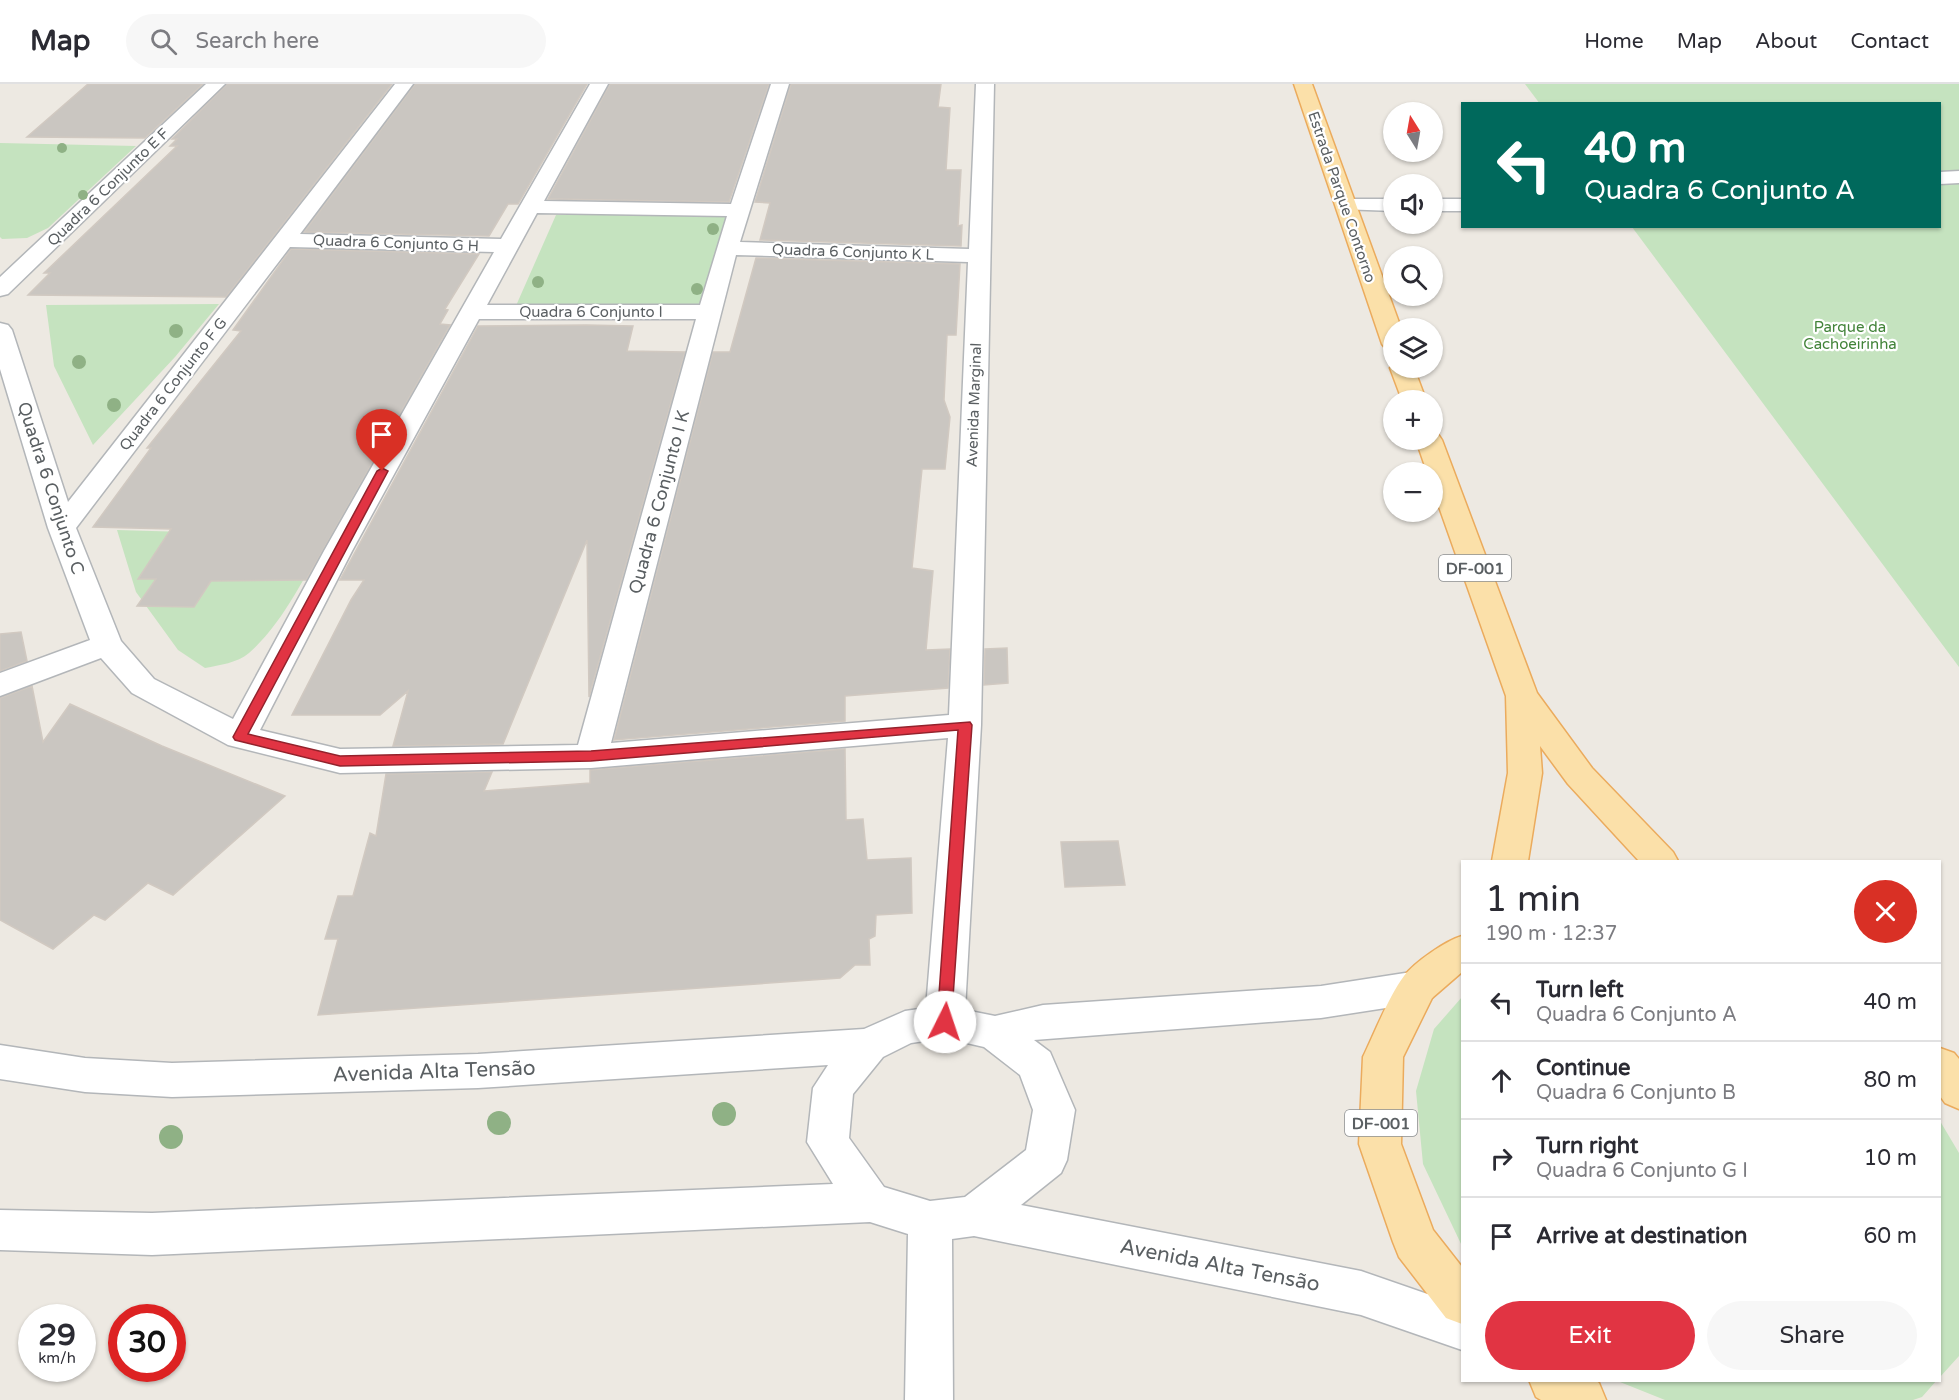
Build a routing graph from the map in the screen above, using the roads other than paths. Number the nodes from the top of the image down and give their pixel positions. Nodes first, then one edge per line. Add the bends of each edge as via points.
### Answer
1 (216, 84) edge
2 (404, 84) edge
3 (599, 84) edge
4 (780, 84) edge
5 (985, 84) edge
6 (1303, 84) edge
7 (1959, 177) edge
8 (1941, 178) edge
9 (1347, 205) junction
10 (1383, 205) edge
11 (1443, 205) edge
12 (1461, 205) edge
13 (530, 207) junction
14 (739, 210) junction
15 (284, 240) junction
16 (508, 246) junction
17 (727, 248) junction
18 (979, 256) junction
19 (0, 289) edge
20 (472, 312) junction
21 (711, 312) junction
22 (1385, 318) edge
23 (0, 330) edge
24 (1432, 450) edge
25 (62, 528) junction
26 (107, 645) junction
27 (0, 685) edge
28 (1522, 696) junction
29 (965, 725) junction
30 (240, 737) junction
31 (591, 756) junction
32 (1510, 860) edge
33 (1659, 860) edge
34 (1461, 952) edge
35 (1418, 987) junction
36 (945, 1022) junction
37 (995, 1033) junction
38 (869, 1045) junction
39 (0, 1062) edge
40 (1941, 1066) edge
41 (1959, 1091) edge
42 (870, 1202) junction
43 (952, 1219) junction
44 (0, 1230) edge
45 (1461, 1301) edge
46 (1461, 1328) edge
47 (1556, 1382) edge
48 (929, 1400) edge
49 (1582, 1400) edge

1 - 19 street, Quadra 6 Conjunto E F
2 - 15 street, Quadra 6 Conjunto F G
3 - 13 street
4 - 14 street, Quadra 6 Conjunto I K
5 - 18 street, Avenida Marginal
6 - 9 main road, Estrada Parque Contorno
7 - 8 street
9 - 10 street
9 - 22 main road, Estrada Parque Contorno
11 - 12 street
13 - 14 street
13 - 16 street
14 - 17 street, Quadra 6 Conjunto I K
15 - 16 street, Quadra 6 Conjunto G H
15 - 25 street, Quadra 6 Conjunto F G
16 - 20 street
17 - 18 street, Quadra 6 Conjunto K L
17 - 21 street, Quadra 6 Conjunto I K
18 - 29 street, Avenida Marginal
20 - 21 street, Quadra 6 Conjunto I
20 - 30 street via 338,551
21 - 31 street, Quadra 6 Conjunto I K
23 - 25 street, Quadra 6 Conjunto C
24 - 28 main road, DF-001
25 - 26 street, Quadra 6 Conjunto C
26 - 27 street
26 - 30 street via 143,686
28 - 32 main road, DF-001 via 1525,773
28 - 33 main road, DF-001 via 1580,776
29 - 31 street
29 - 36 street, Avenida Marginal
30 - 31 street via 340,761
34 - 35 main road, DF-001
35 - 37 street via 1321,1002 1043,1021
35 - 45 main road, DF-001 via 1383,1057 1380,1144 1415,1242
36 - 37 street
36 - 38 street via 905,1027
37 - 43 street via 1036,1064 1054,1110 1046,1160
38 - 39 street, Avenida Alta Tensão via 478,1071 172,1080 86,1075
38 - 42 street via 833,1088 828,1142
40 - 41 main road
42 - 43 street
42 - 44 street via 152,1234
43 - 46 street, Avenida Alta Tensão via 1361,1293
43 - 48 street
47 - 49 main road

